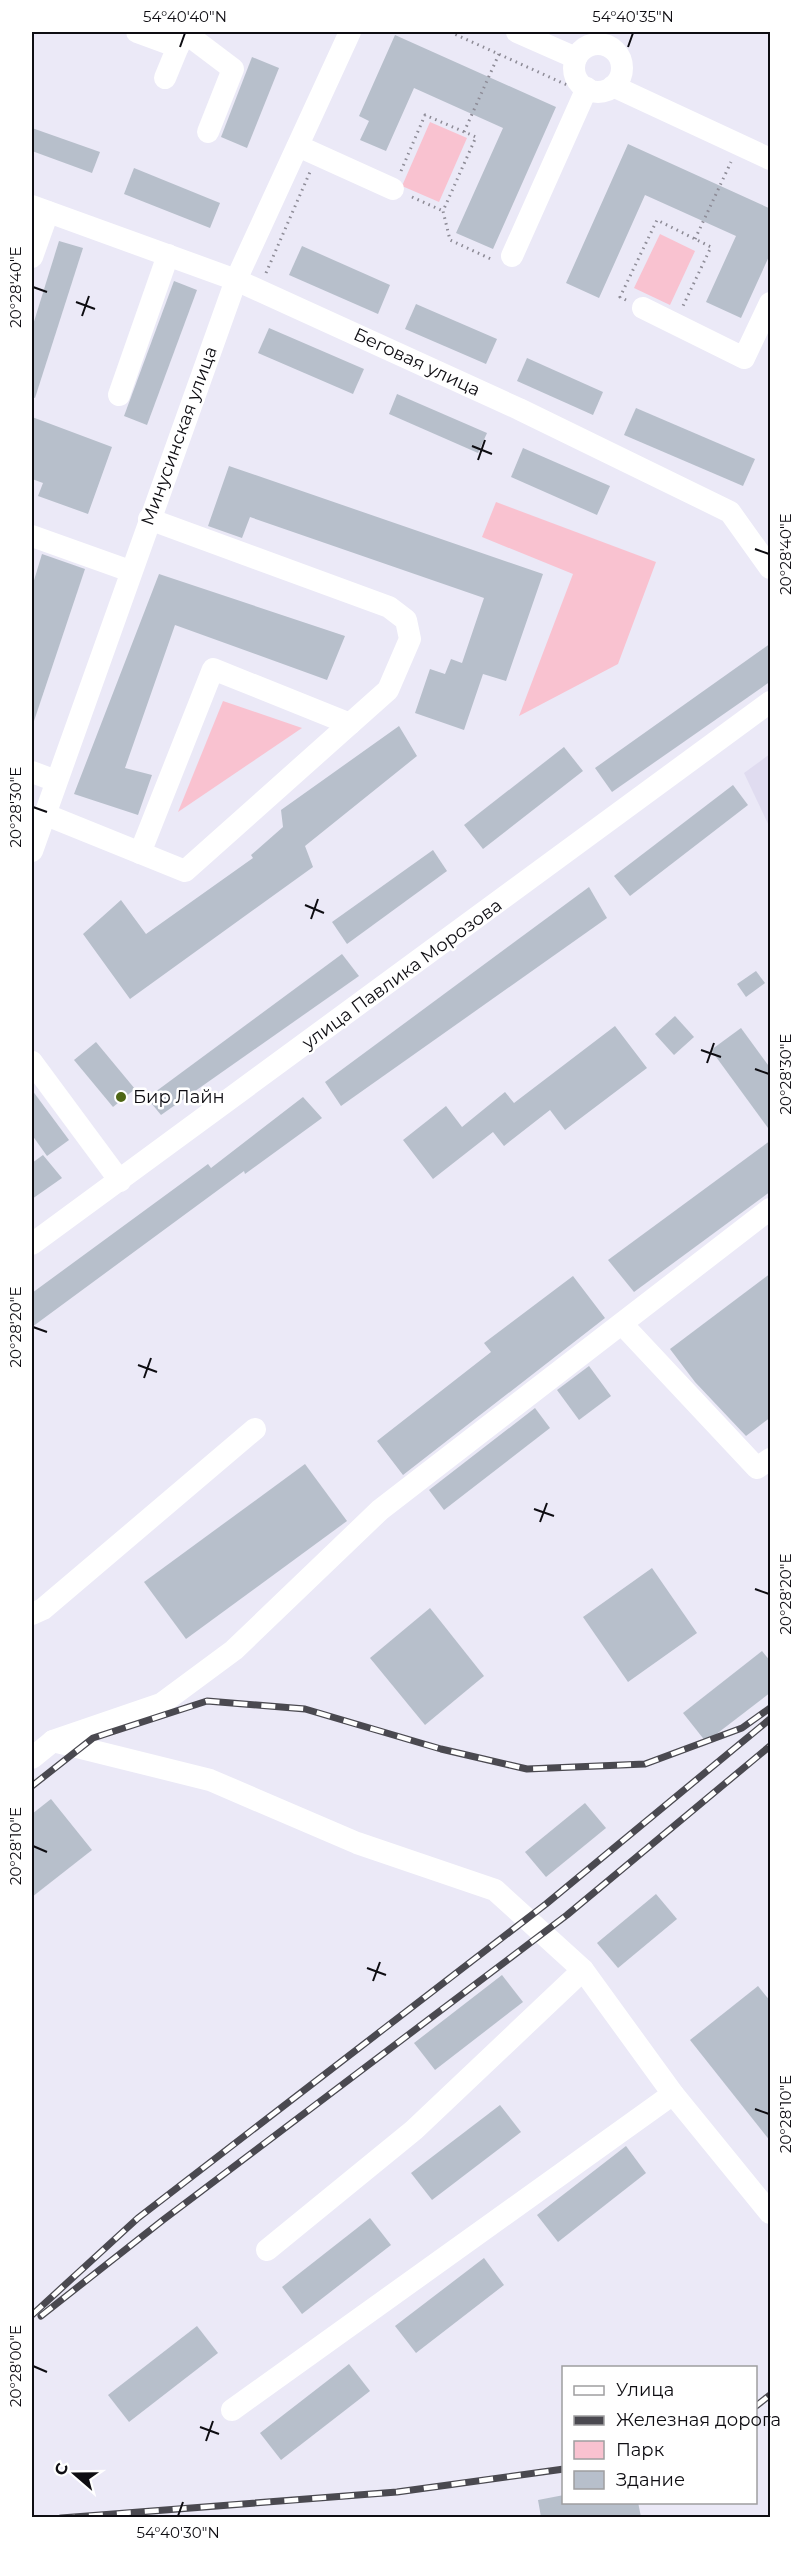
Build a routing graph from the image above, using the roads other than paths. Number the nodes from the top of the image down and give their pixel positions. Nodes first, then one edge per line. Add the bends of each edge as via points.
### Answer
1 (137, 32) edge
2 (350, 32) edge
3 (517, 32) edge
4 (599, 35) edge
5 (182, 37) edge
6 (576, 58) junction
7 (165, 78) dead end
8 (613, 86) junction
9 (578, 89) junction
10 (208, 132) dead end
11 (298, 146) junction
12 (771, 159) edge
13 (393, 189) road end
14 (40, 209) edge
15 (168, 255) junction
16 (32, 257) edge
17 (505, 259) road end
18 (236, 280) junction
19 (771, 303) edge
20 (644, 308) road end
21 (119, 395) dead end
22 (149, 519) junction
23 (32, 536) edge
24 (771, 568) edge
25 (130, 571) junction
26 (771, 702) edge
27 (350, 723) junction
28 (32, 772) edge
29 (56, 781) junction
30 (44, 814) junction
31 (32, 851) edge
32 (140, 853) junction
33 (32, 1062) edge
34 (120, 1181) junction
35 (771, 1209) edge
36 (32, 1244) edge
37 (622, 1324) junction
38 (255, 1429) dead end
39 (771, 1459) edge
40 (32, 1614) edge
41 (53, 1741) junction
42 (32, 1758) edge
43 (583, 1970) junction
44 (673, 2094) junction
45 (771, 2213) edge
46 (267, 2250) dead end
47 (232, 2410) dead end

1 - 5 street
2 - 11 street, Минусинская улица
3 - 6 street
4 - 6 street
4 - 8 street via 621,64
5 - 7 street
5 - 10 street via 233,69
6 - 9 street
8 - 9 street via 598,92
8 - 12 street
9 - 17 street
11 - 13 street
11 - 18 street, Минусинская улица
14 - 15 street, Беговая улица
14 - 16 street
15 - 18 street, Беговая улица
15 - 21 street
18 - 22 street, Минусинская улица
18 - 24 street, Беговая улица via 519,408 730,512
19 - 20 street via 744,358
22 - 25 street, Минусинская улица
22 - 27 street via 389,607 406,620 410,639 388,690
23 - 25 street
25 - 29 street, Минусинская улица
26 - 34 street, улица Павлика Морозова
27 - 32 street via 185,872
27 - 32 street via 213,669
28 - 29 street
29 - 30 street, Минусинская улица
30 - 31 street, Минусинская улица
30 - 32 street
33 - 34 street
34 - 36 street, улица Павлика Морозова
35 - 37 street
37 - 39 street via 757,1468
37 - 41 street via 380,1510 234,1650 161,1704
38 - 40 street
41 - 42 street
41 - 43 street via 210,1780 357,1844 495,1890
43 - 44 street
43 - 46 street via 414,2130
44 - 45 street
44 - 47 street

